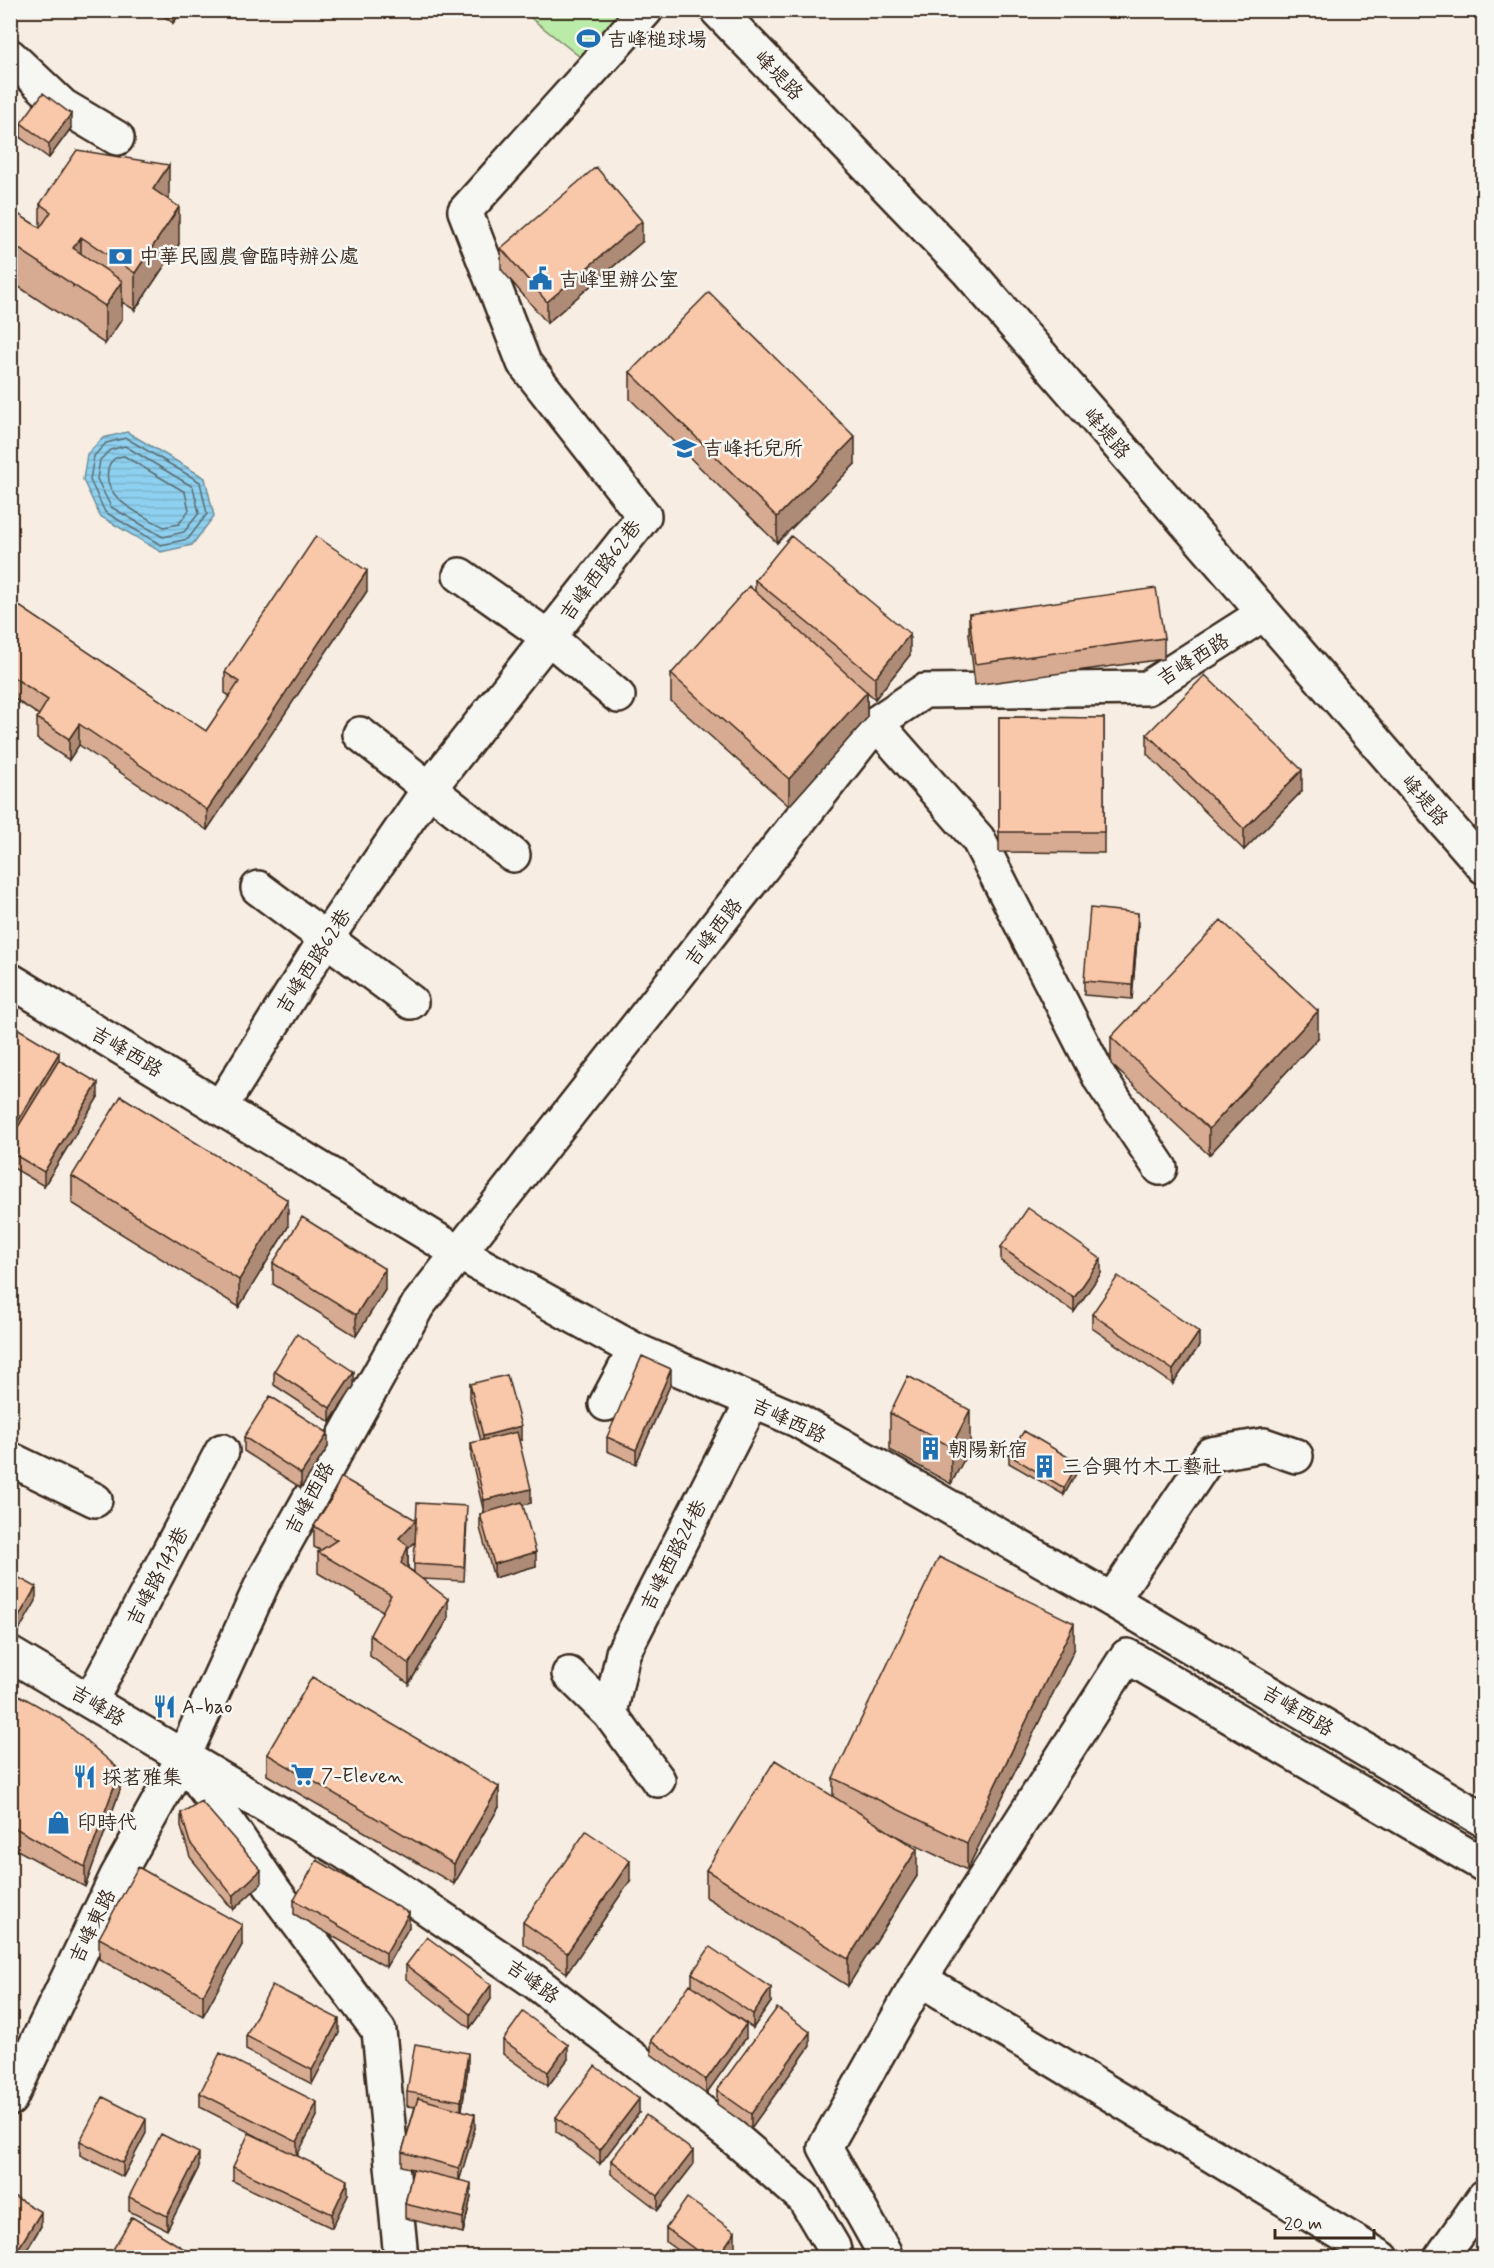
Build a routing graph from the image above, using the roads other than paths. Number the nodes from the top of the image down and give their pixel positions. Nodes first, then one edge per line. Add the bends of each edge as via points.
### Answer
1 (646, 10) edge
2 (717, 10) edge
3 (10, 56) edge
4 (117, 138) dead end
5 (460, 575) dead end
6 (1263, 614) junction
7 (548, 637) junction
8 (618, 696) dead end
9 (876, 723) junction
10 (360, 734) dead end
11 (429, 789) junction
12 (513, 855) dead end
13 (1484, 867) edge
14 (258, 888) dead end
15 (325, 940) junction
16 (10, 980) edge
17 (411, 1002) dead end
18 (220, 1108) junction
19 (1160, 1168) dead end
20 (459, 1253) junction
21 (634, 1350) junction
22 (752, 1402) junction
23 (606, 1404) dead end
24 (222, 1451) dead end
25 (1296, 1456) dead end
26 (10, 1459) edge
27 (95, 1500) dead end
28 (1112, 1600) junction
29 (10, 1654) edge
30 (569, 1674) dead end
31 (91, 1701) junction
32 (610, 1714) junction
33 (183, 1758) junction
34 (658, 1780) dead end
35 (1484, 1820) edge
36 (1484, 1865) edge
37 (920, 1978) junction
38 (11, 2098) edge
39 (1484, 2197) edge
40 (401, 2258) edge
41 (836, 2258) edge
42 (885, 2258) edge
43 (1382, 2258) edge
44 (1441, 2258) edge

1 - 7 street, 吉峰西路62巷 via 465,211 524,363 644,516
2 - 6 street, 峰堤路 via 967,270
3 - 4 street via 63,106
5 - 7 street
6 - 9 street, 吉峰西路 via 1147,688 924,691
6 - 13 street, 峰堤路
7 - 8 street
7 - 11 street, 吉峰西路62巷
9 - 19 street via 978,839 1101,1080
9 - 20 street, 吉峰西路
10 - 11 street
11 - 12 street
11 - 15 street, 吉峰西路62巷
14 - 15 street
15 - 17 street
15 - 18 street, 吉峰西路62巷
16 - 18 street, 吉峰西路
18 - 20 street, 吉峰西路
20 - 21 street, 吉峰西路
20 - 33 street, 吉峰西路 via 418,1305 307,1500 263,1582
21 - 22 street, 吉峰西路
21 - 23 street
22 - 28 street, 吉峰西路 via 797,1420
22 - 32 street, 吉峰西路24巷 via 623,1653
24 - 31 street, 吉峰路143巷
25 - 28 street via 1264,1445 1211,1454
26 - 27 street
28 - 35 street, 吉峰西路
29 - 31 street, 吉峰路
30 - 32 street
31 - 33 street, 吉峰路
32 - 34 street
33 - 38 street, 吉峰東路 via 117,1876
33 - 40 street, 吉峰路 via 275,1892 380,2031
33 - 41 street, 吉峰路 via 346,1853 534,1981 723,2128 804,2198
36 - 37 street via 1127,1656
37 - 42 street via 825,2147
37 - 43 street
39 - 44 street

